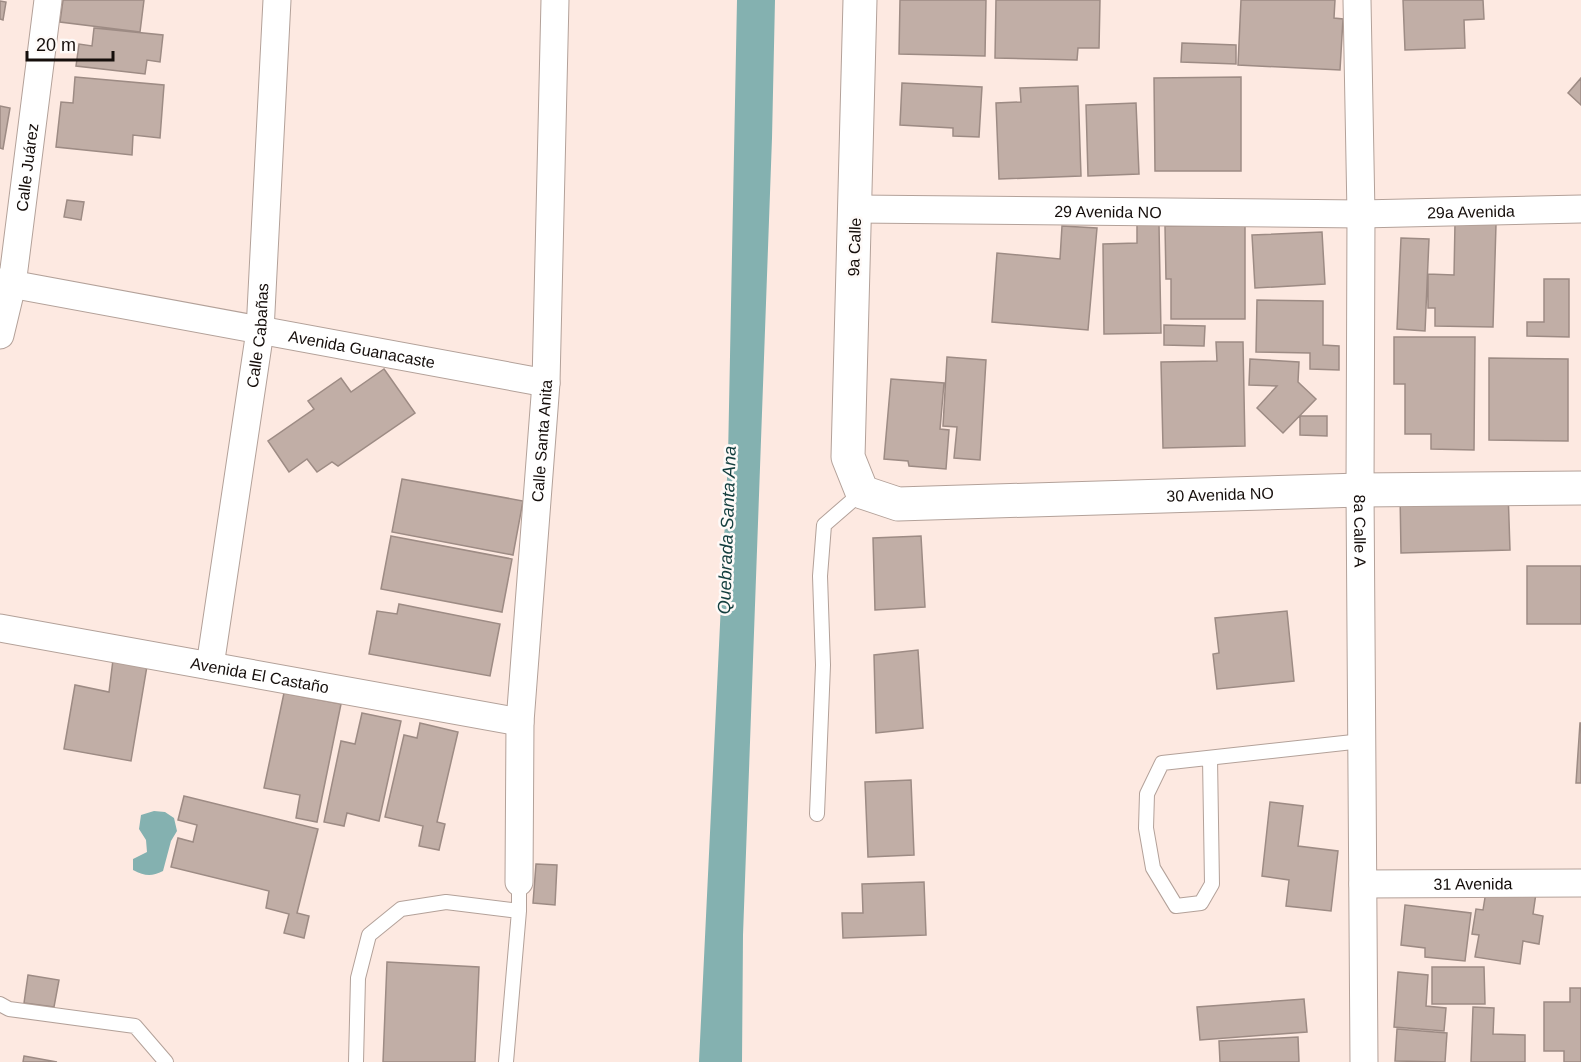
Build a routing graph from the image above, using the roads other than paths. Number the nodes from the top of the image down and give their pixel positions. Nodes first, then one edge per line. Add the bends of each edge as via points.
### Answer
1 (48, 0) edge
2 (277, 0) edge
3 (555, 0) edge
4 (860, 0) edge
5 (1357, 0) edge
6 (1581, 208) edge
7 (856, 209) junction
8 (1361, 214) junction
9 (6, 283) edge
10 (260, 331) junction
11 (0, 335) edge
12 (546, 383) junction
13 (1581, 488) edge
14 (1360, 490) junction
15 (862, 492) junction
16 (0, 628) edge
17 (210, 666) junction
18 (520, 722) junction
19 (1362, 741) junction
20 (1210, 758) junction
21 (817, 813) dead end
22 (519, 882) joint
23 (1581, 883) edge
24 (1363, 884) junction
25 (519, 911) junction
26 (0, 1004) edge
27 (166, 1062) edge
28 (356, 1062) edge
29 (506, 1062) edge
30 (1364, 1062) edge

1 - 9 street, Calle Juárez
2 - 10 street, Calle Cabañas
3 - 12 street, Calle Santa Anita
4 - 7 street, 9a Calle
5 - 8 street, 8a Calle A
6 - 8 street, 29a Avenida
7 - 8 street, 29 Avenida NO
7 - 15 street, 9a Calle via 848,457
8 - 14 street, 8a Calle A
9 - 10 street, Avenida Guanacaste
9 - 11 street, Calle Juárez
10 - 12 street, Avenida Guanacaste
10 - 17 street, Calle Cabañas
12 - 18 street, Calle Santa Anita
13 - 14 street, 30 Avenida NO
14 - 15 street, 30 Avenida NO via 898,504
14 - 19 street, 8a Calle A
15 - 21 lane via 824,525
16 - 17 street, Avenida El Castaño
17 - 18 street, Avenida El Castaño
18 - 22 street, Calle Santa Anita
19 - 20 lane
19 - 24 street, 8a Calle A
20 - 20 lane via 1212,884 1201,903 1176,906 1153,868 1146,828 1147,794 1162,763
22 - 25 lane
23 - 24 street, 31 Avenida
24 - 30 street, 8a Calle A
25 - 28 lane via 435,903 401,909 369,935 358,978
25 - 29 lane
26 - 27 lane via 9,1009 135,1026

